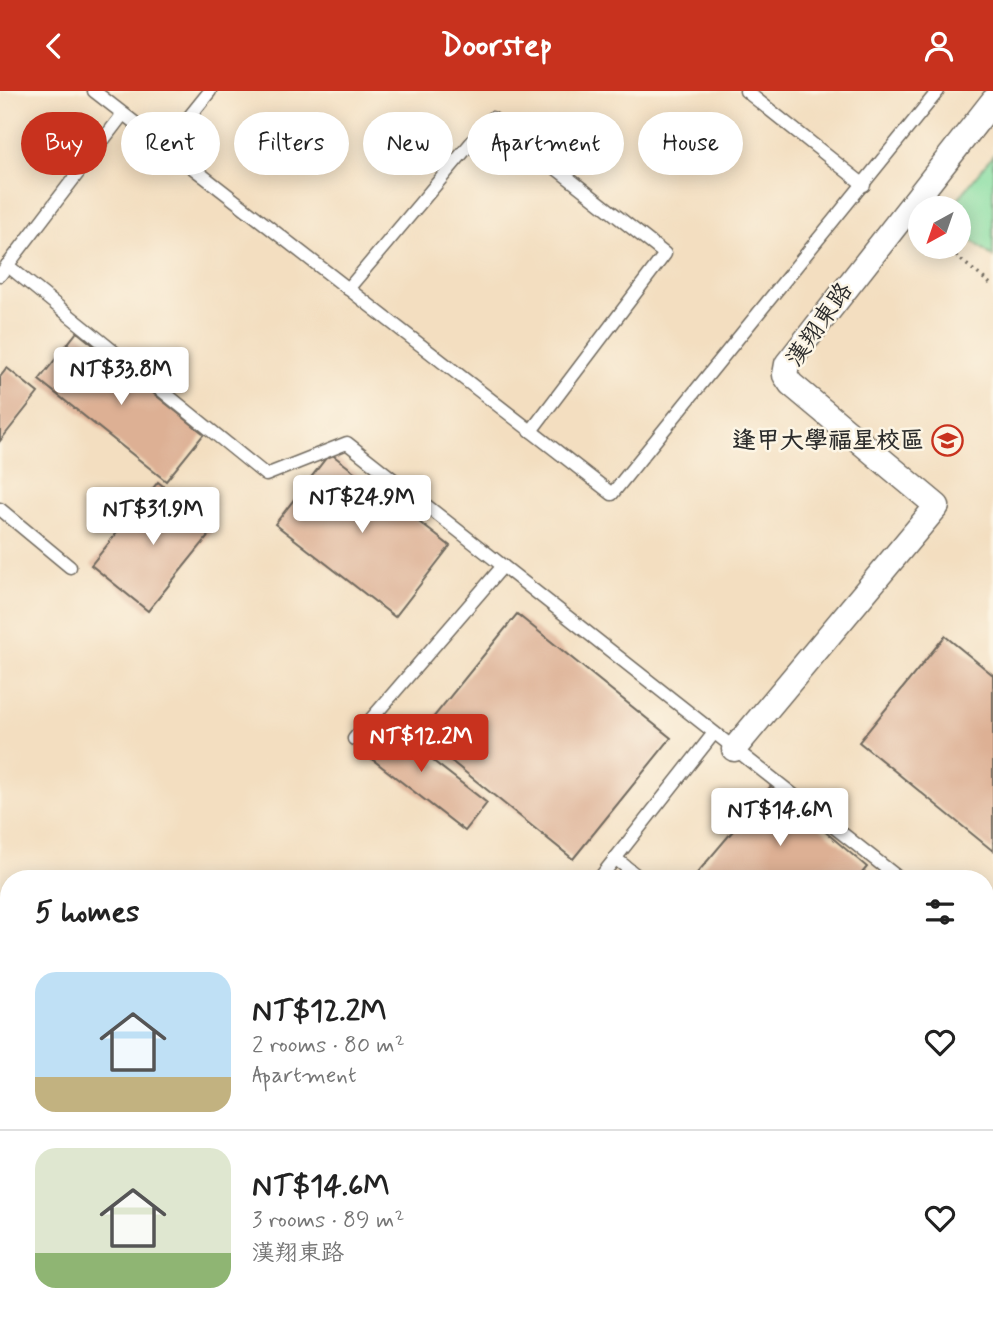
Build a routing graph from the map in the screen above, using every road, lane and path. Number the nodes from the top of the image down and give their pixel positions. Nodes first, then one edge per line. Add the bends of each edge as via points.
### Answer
1 (94, 91) edge
2 (210, 91) edge
3 (746, 91) edge
4 (938, 91) edge
5 (993, 101) edge
6 (193, 112) edge
7 (121, 113) edge
8 (121, 115) edge
9 (201, 175) edge
10 (864, 185) junction
11 (960, 259) edge
12 (4, 270) edge
13 (993, 286) edge
14 (348, 289) junction
15 (531, 431) junction
16 (0, 509) edge
17 (70, 566) dead end
18 (503, 566) junction
19 (714, 733) junction
20 (354, 739) dead end
21 (734, 749) junction
22 (615, 859) junction
23 (606, 870) edge
24 (629, 870) edge
25 (889, 870) edge

1 - 7 lane
2 - 6 lane
3 - 10 lane
4 - 10 lane
5 - 21 street, 漢翔東路 via 787,363 785,375 937,506
8 - 12 lane
9 - 14 lane
10 - 15 lane via 612,493
11 - 13 path
12 - 18 lane via 266,475 347,443
14 - 15 lane
14 - 15 lane via 492,118 665,254
16 - 17 lane
18 - 19 lane
18 - 20 lane
19 - 21 lane
19 - 22 lane
21 - 25 lane
22 - 23 lane
22 - 24 lane

